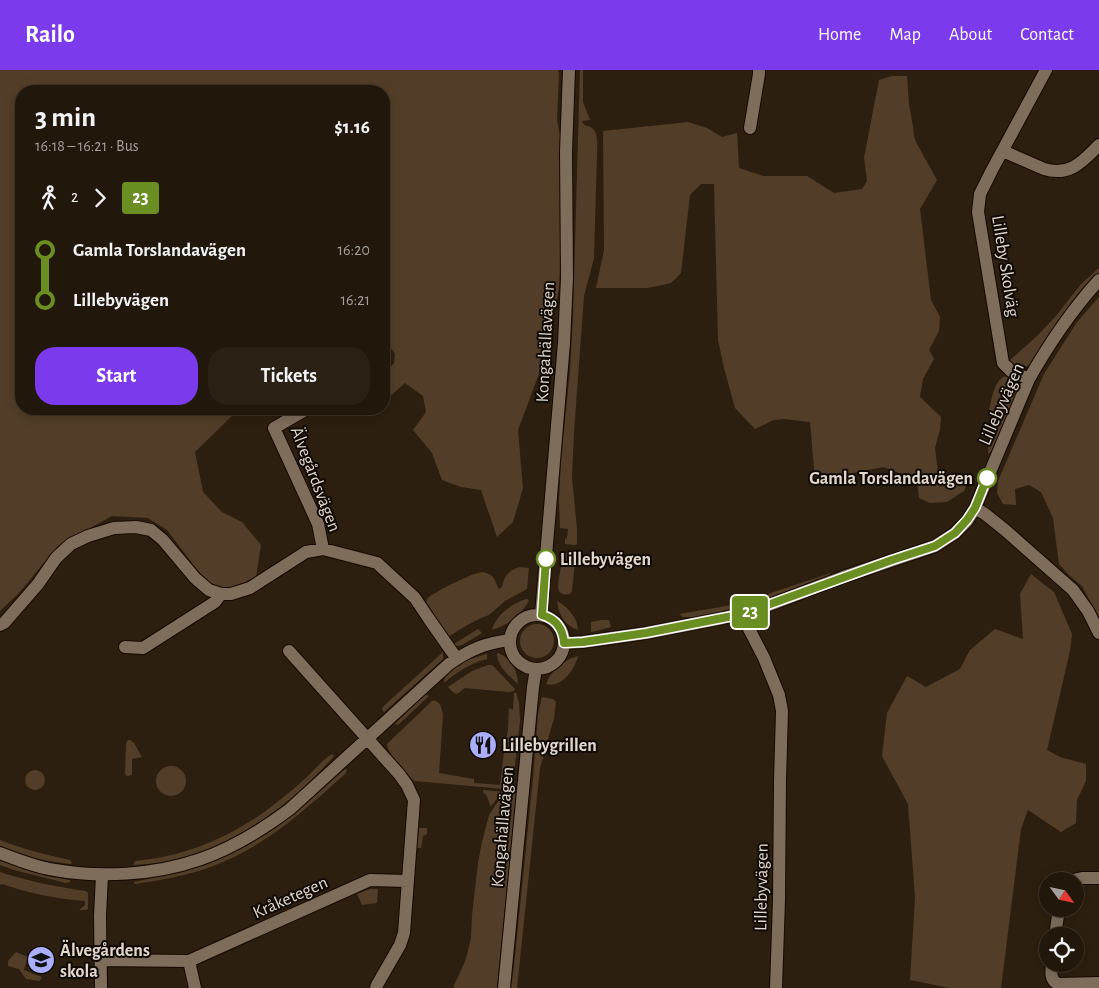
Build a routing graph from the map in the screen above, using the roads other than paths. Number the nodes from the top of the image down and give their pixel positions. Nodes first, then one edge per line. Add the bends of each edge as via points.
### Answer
1 (569, 70) edge
2 (759, 70) edge
3 (1046, 70) edge
4 (750, 128) dead end
5 (1099, 145) edge
6 (1003, 151) junction
7 (1099, 280) edge
8 (1030, 379) junction
9 (297, 415) edge
10 (975, 508) junction
11 (323, 549) junction
12 (221, 594) junction
13 (743, 614) junction
14 (542, 615) junction
15 (0, 625) edge
16 (1099, 633) edge
17 (510, 640) junction
18 (564, 643) junction
19 (124, 646) dead end
20 (289, 651) dead end
21 (456, 659) junction
22 (536, 669) junction
23 (366, 738) junction
24 (0, 854) edge
25 (102, 874) junction
26 (1084, 878) edge
27 (1099, 878) edge
28 (407, 881) junction
29 (101, 960) junction
30 (189, 961) junction
31 (1052, 972) edge
32 (1099, 983) edge
33 (101, 988) edge
34 (195, 988) edge
35 (376, 988) edge
36 (504, 988) edge
37 (776, 988) edge

1 - 14 street, Kongahällavägen via 564,343
2 - 4 street
3 - 6 street, Lilleby Skolväg
5 - 6 street via 1080,164 1060,171
6 - 8 street, Lilleby Skolväg via 980,194 978,212 1004,363
7 - 8 street, Lillebyvägen via 1068,316
8 - 10 street, Lillebyvägen
9 - 11 street, Älvegårdsvägen via 274,428 318,524
10 - 13 street, Lillebyvägen via 955,533 935,546
10 - 16 street via 1006,530 1073,590
11 - 12 street, Älvegårdsvägen via 306,552 250,588
11 - 21 street, Älvegårdsvägen via 377,563 415,598
12 - 15 street via 209,590 195,578 152,530 114,528 71,544
12 - 19 street, Älvegårdsvägen via 214,602 143,648
13 - 18 street, Lillebyvägen via 646,633
13 - 37 street, Lillebyvägen via 764,658 782,711
14 - 17 street via 529,616 518,623
14 - 18 street via 558,625
17 - 21 street via 478,647
17 - 22 street via 511,651 517,660 525,667
18 - 22 street via 555,662
20 - 23 street
21 - 23 street
22 - 36 street, Kongahällavägen
23 - 25 street via 290,809 232,846 182,865 144,872
23 - 28 street via 408,785 414,800
24 - 25 street via 54,870
25 - 29 street
26 - 27 street
28 - 30 street, Kråketegen via 370,880
28 - 35 street via 404,933
29 - 30 street, Kråketegen
29 - 33 street
30 - 34 street
31 - 32 street via 1052,978 1058,984

